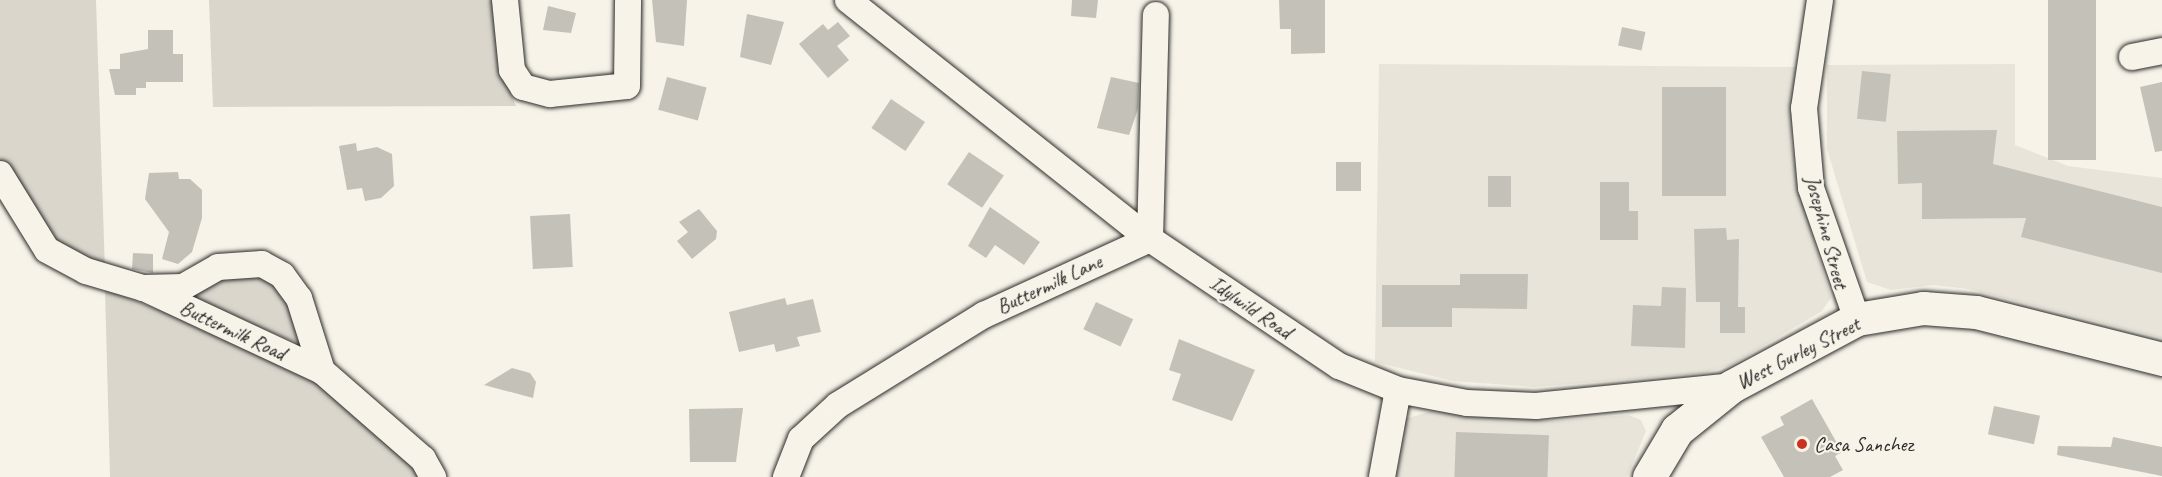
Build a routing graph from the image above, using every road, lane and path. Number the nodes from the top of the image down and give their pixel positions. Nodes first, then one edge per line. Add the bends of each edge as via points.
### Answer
1 (505, 0) edge
2 (628, 0) edge
3 (848, 0) edge
4 (1820, 0) edge
5 (1156, 15) dead end
6 (2162, 51) edge
7 (2132, 57) dead end
8 (0, 174) edge
9 (1150, 239) junction
10 (143, 288) junction
11 (1857, 319) junction
12 (2162, 359) edge
13 (322, 371) junction
14 (1732, 386) junction
15 (1398, 390) junction
16 (433, 477) edge
17 (786, 477) edge
18 (1382, 477) edge
19 (1649, 477) edge

1 - 2 street via 512,70 523,87 550,94 627,86
3 - 9 street, Idylwild Road
4 - 11 street, Josephine Street via 1804,108 1811,188
5 - 9 street
6 - 7 street
8 - 10 street, Buttermilk Road via 47,250 86,271
9 - 15 street, Idylwild Road via 1340,366
9 - 17 street, Buttermilk Lane via 984,315 838,405 801,439
10 - 13 street, Buttermilk Road
10 - 13 street, Buttermilk Road via 183,287 218,267 262,264 282,275 299,298
11 - 12 main road, West Gurley Street via 1923,308 1976,312
11 - 14 main road, West Gurley Street
13 - 16 street, Buttermilk Road via 423,459
14 - 15 street, Idylwild Road via 1536,406 1467,403
14 - 19 main road, West Gurley Street via 1677,430
15 - 18 street

